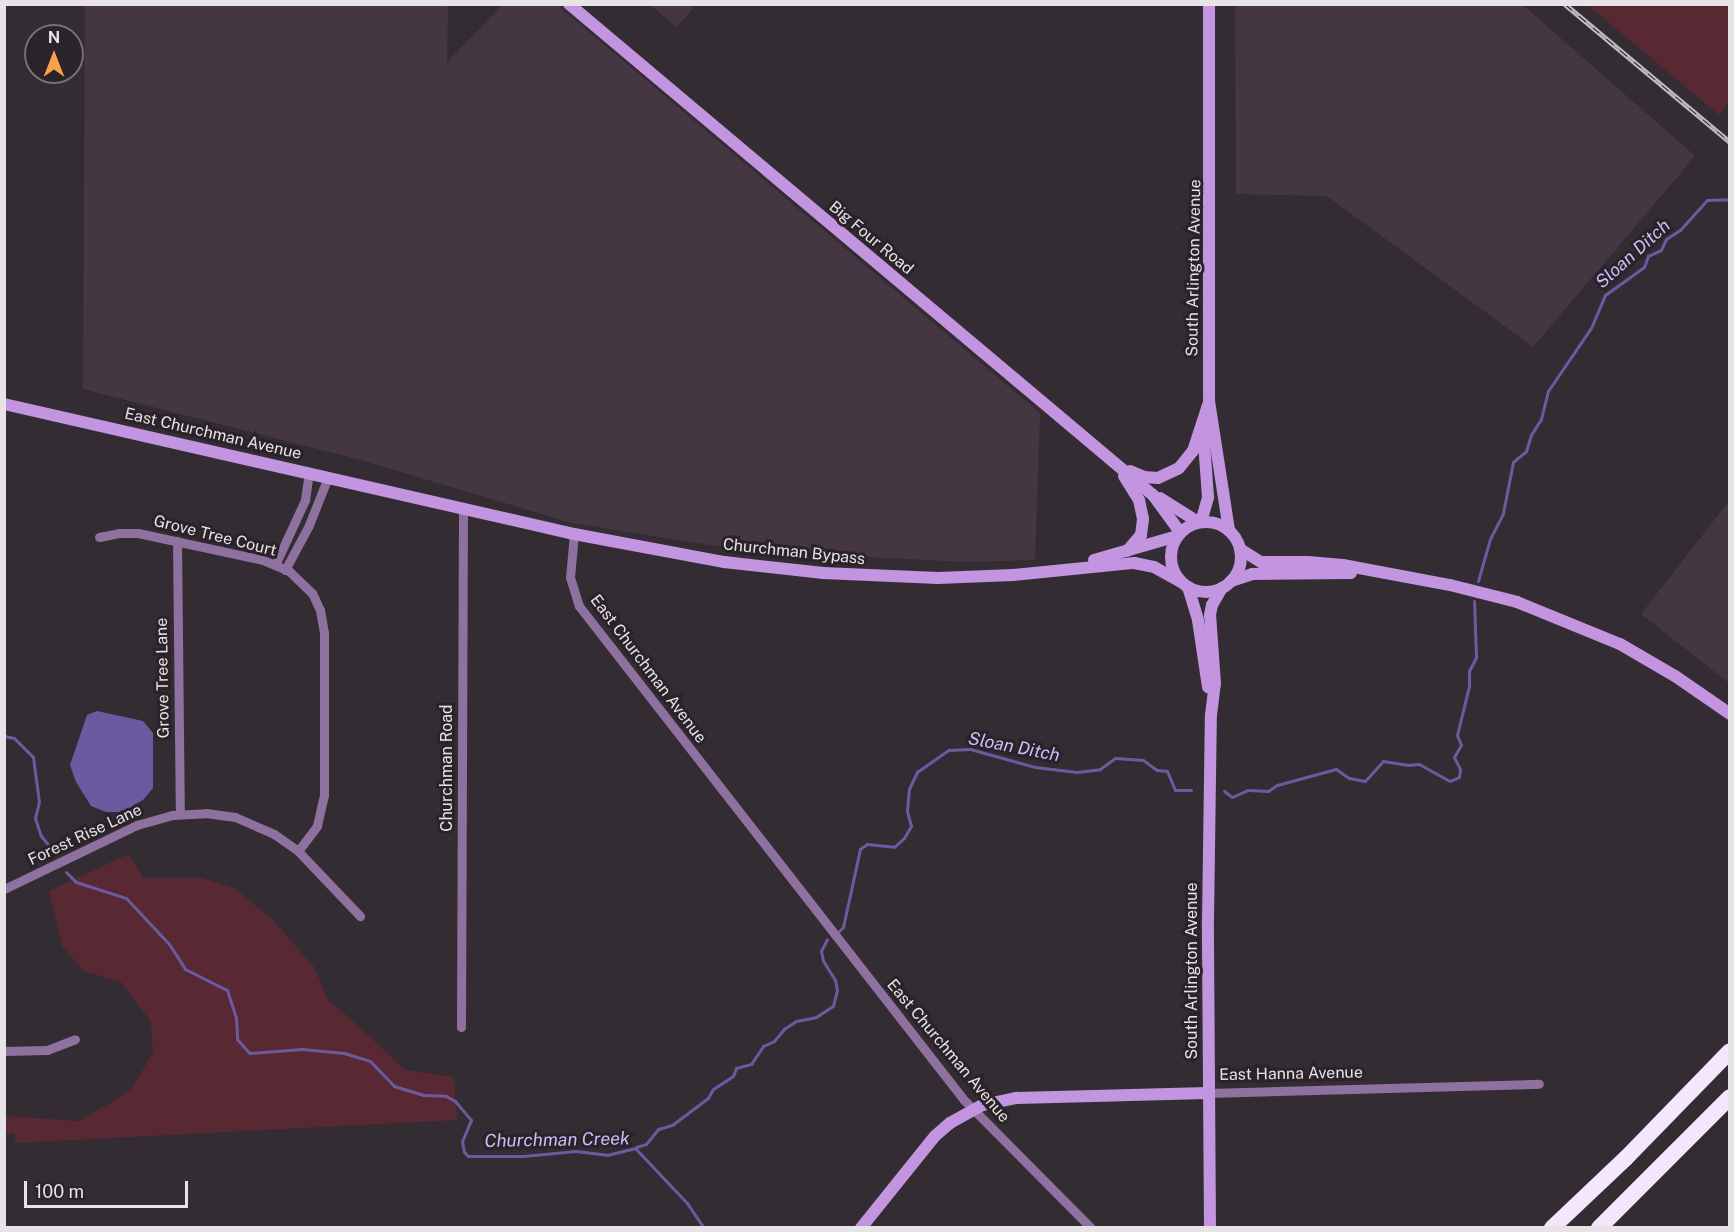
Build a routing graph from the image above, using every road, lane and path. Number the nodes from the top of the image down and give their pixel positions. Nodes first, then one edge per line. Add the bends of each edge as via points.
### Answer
1 (569, 4) edge
2 (1209, 4) edge
3 (1209, 400) junction
4 (4, 404) edge
5 (1203, 422) junction
6 (1117, 464) junction
7 (309, 473) junction
8 (328, 477) junction
9 (1153, 495) junction
10 (463, 508) junction
11 (1200, 522) junction
12 (1229, 530) junction
13 (574, 534) junction
14 (1178, 534) junction
15 (99, 537) dead end
16 (177, 541) junction
17 (1240, 549) junction
18 (1127, 551) junction
19 (275, 565) junction
20 (285, 570) junction
21 (1370, 572) junction
22 (1013, 575) junction
23 (1184, 585) junction
24 (1226, 585) junction
25 (1730, 714) edge
26 (1211, 715) junction
27 (180, 814) junction
28 (298, 851) junction
29 (4, 889) edge
30 (360, 916) dead end
31 (461, 1027) dead end
32 (75, 1040) dead end
33 (4, 1051) edge
34 (1730, 1051) edge
35 (1539, 1084) dead end
36 (1209, 1093) junction
37 (1730, 1097) edge
38 (973, 1109) junction
39 (861, 1227) edge
40 (1091, 1227) edge
41 (1210, 1227) edge
42 (1552, 1227) edge
43 (1599, 1227) edge

1 - 6 street, Big Four Road
2 - 3 street, South Arlington Avenue
3 - 5 street
3 - 12 street, South Arlington Avenue
4 - 7 street, East Churchman Avenue
5 - 6 street via 1193,451 1172,473 1150,478
5 - 11 street via 1209,497
6 - 9 street, Big Four Road
6 - 18 street via 1138,500 1143,519 1141,535
7 - 8 street, East Churchman Avenue
7 - 19 street via 305,500
8 - 10 street, East Churchman Avenue
8 - 20 street
9 - 11 street, Big Four Road
9 - 14 street, Big Four Road
10 - 13 street, East Churchman Avenue
10 - 31 street, Churchman Road
11 - 12 street via 1216,523
11 - 14 street
12 - 17 street
13 - 22 street, Churchman Bypass via 724,562 802,571 910,578
13 - 38 street, East Churchman Avenue via 570,577 579,606
14 - 18 street, Churchman Bypass
14 - 23 street via 1170,555 1171,565
15 - 16 street, Grove Tree Court via 138,533
16 - 19 street, Grove Tree Court
16 - 27 street, Grove Tree Lane
17 - 21 street via 1261,562 1326,563
17 - 24 street via 1240,567
18 - 22 street, Churchman Bypass
19 - 20 street, Grove Tree Court
20 - 28 street, Grove Tree Court via 309,589 320,610 324,633 322,810 314,832
21 - 24 street via 1252,574
21 - 25 street via 1468,589 1558,617 1620,644
22 - 23 street, Churchman Bypass via 1134,563 1154,567
23 - 24 street via 1205,592
23 - 26 street, South Arlington Avenue via 1198,620
24 - 26 street, South Arlington Avenue via 1210,615 1215,684
26 - 36 street, South Arlington Avenue
27 - 28 street, Forest Rise Lane via 235,817 274,834
27 - 29 street, Forest Rise Lane via 137,825
28 - 30 street, Forest Rise Lane
32 - 33 street via 47,1050
34 - 42 highway
35 - 36 street, East Hanna Avenue
36 - 38 street, East Hanna Avenue via 1017,1098
36 - 41 street, South Arlington Avenue
37 - 43 highway
38 - 39 street, East Hanna Avenue via 934,1136
38 - 40 street, East Churchman Avenue

